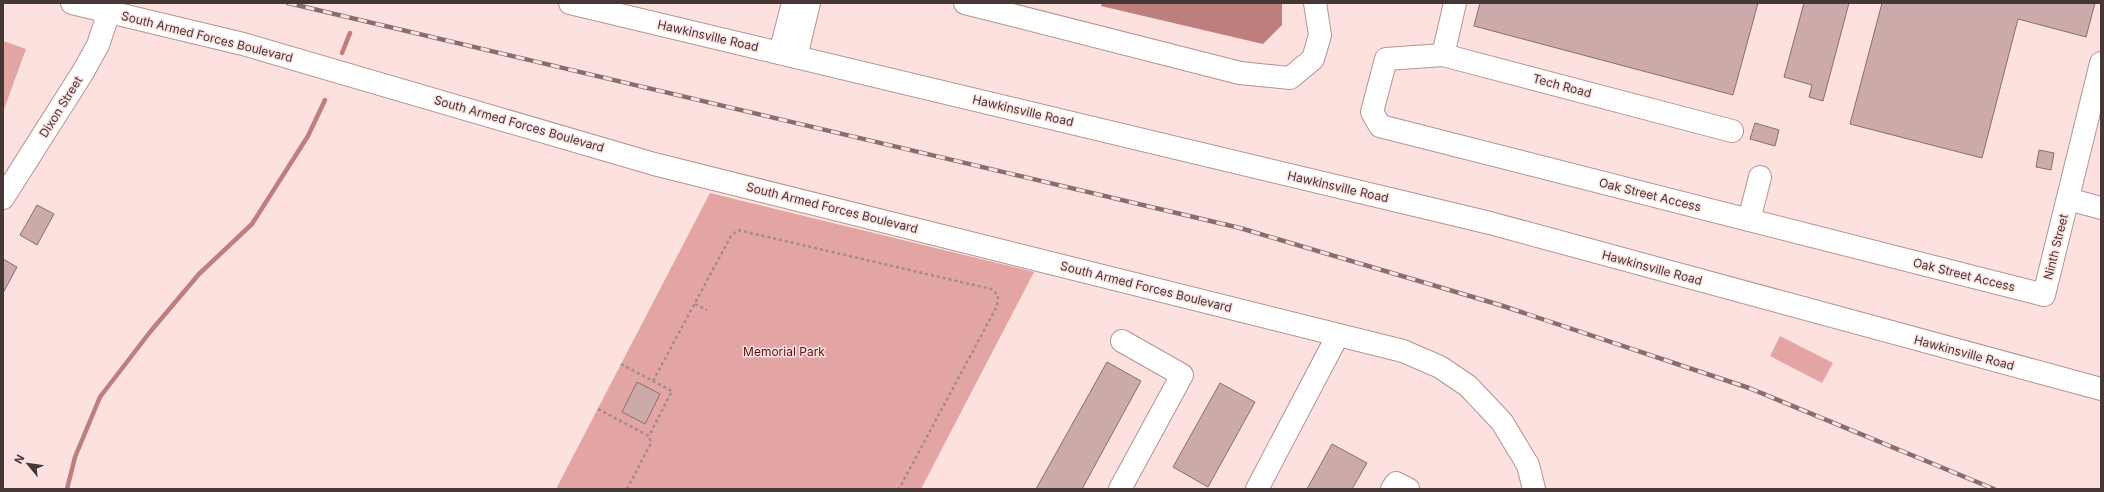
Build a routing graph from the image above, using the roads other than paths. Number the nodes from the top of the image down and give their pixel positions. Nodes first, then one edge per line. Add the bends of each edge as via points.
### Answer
1 (72, 3) edge
2 (570, 3) edge
3 (793, 3) edge
4 (809, 3) edge
5 (965, 3) edge
6 (1315, 3) edge
7 (1455, 3) edge
8 (109, 12) junction
9 (788, 55) junction
10 (1443, 55) junction
11 (2101, 63) edge
12 (1732, 131) dead end
13 (1760, 177) dead end
14 (3, 198) edge
15 (2068, 199) junction
16 (2101, 208) edge
17 (1749, 220) junction
18 (2044, 295) joint
19 (1338, 334) junction
20 (1122, 341) dead end
21 (2101, 389) edge
22 (1122, 488) edge
23 (1257, 489) edge
24 (1392, 489) edge
25 (1408, 489) edge
26 (1534, 489) edge

1 - 8 street, South Armed Forces Boulevard
2 - 9 street, Hawkinsville Road
3 - 9 street
4 - 9 street
5 - 6 street via 1240,73 1290,78 1313,60 1320,35
7 - 10 street
8 - 14 street, Dixon Street via 98,45 84,72
8 - 19 street, South Armed Forces Boulevard via 243,44 654,164
9 - 21 street, Hawkinsville Road via 1490,223
10 - 12 street, Tech Road
10 - 17 street, Oak Street Access via 1386,59 1372,112 1380,126
11 - 15 street, Ninth Street
13 - 17 street
15 - 16 street
15 - 18 street, Ninth Street
17 - 18 street, Oak Street Access
19 - 23 street
19 - 26 street, South Armed Forces Boulevard via 1403,351 1440,367 1468,386 1502,422 1528,465
20 - 22 street via 1182,375
24 - 25 street via 1396,483

